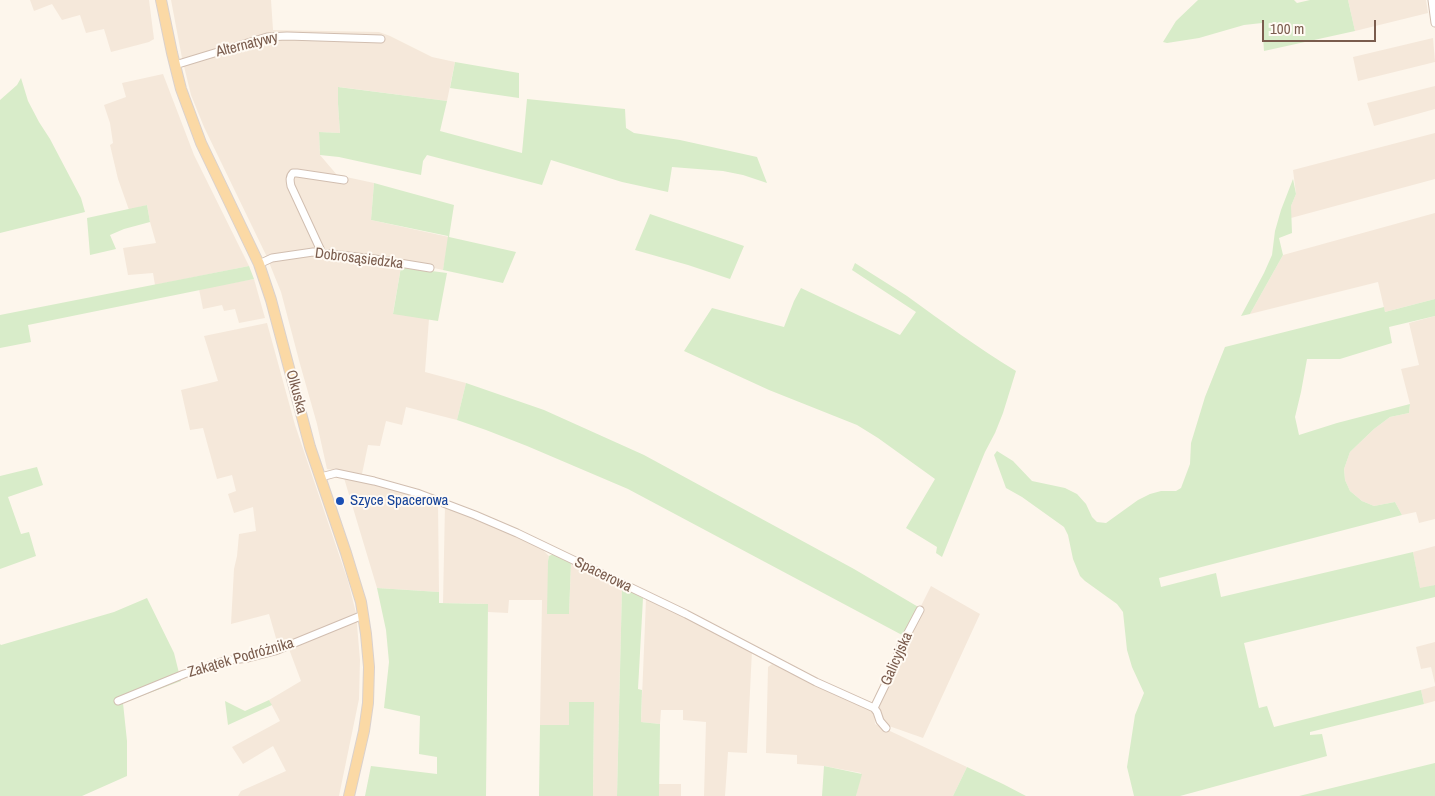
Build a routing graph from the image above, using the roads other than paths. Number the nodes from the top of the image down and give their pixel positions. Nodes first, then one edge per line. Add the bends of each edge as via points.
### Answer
1 (162, 0) edge
2 (1432, 0) edge
3 (1435, 23) edge
4 (381, 39) dead end
5 (174, 65) junction
6 (344, 180) dead end
7 (322, 253) junction
8 (259, 264) junction
9 (430, 268) dead end
10 (321, 477) junction
11 (920, 610) dead end
12 (363, 615) junction
13 (118, 701) dead end
14 (876, 710) junction
15 (886, 728) dead end
16 (349, 796) edge

1 - 5 main road, Olkuska
2 - 3 street
4 - 5 street, Alternatywy via 268,37
5 - 8 main road, Olkuska via 201,143
6 - 7 street via 297,173 293,173 290,179
7 - 8 street, Dobrosąsiedzka via 272,258
7 - 9 street, Dobrosąsiedzka
8 - 10 main road, Olkuska
10 - 12 main road, Olkuska
10 - 14 street, Spacerowa via 336,473 374,481 475,515 686,614
11 - 14 street, Galicyjska via 901,646
12 - 13 street, Zakątek Podróżnika via 275,651 224,661
12 - 16 main road, Olkuska via 369,667 368,703
14 - 15 street

